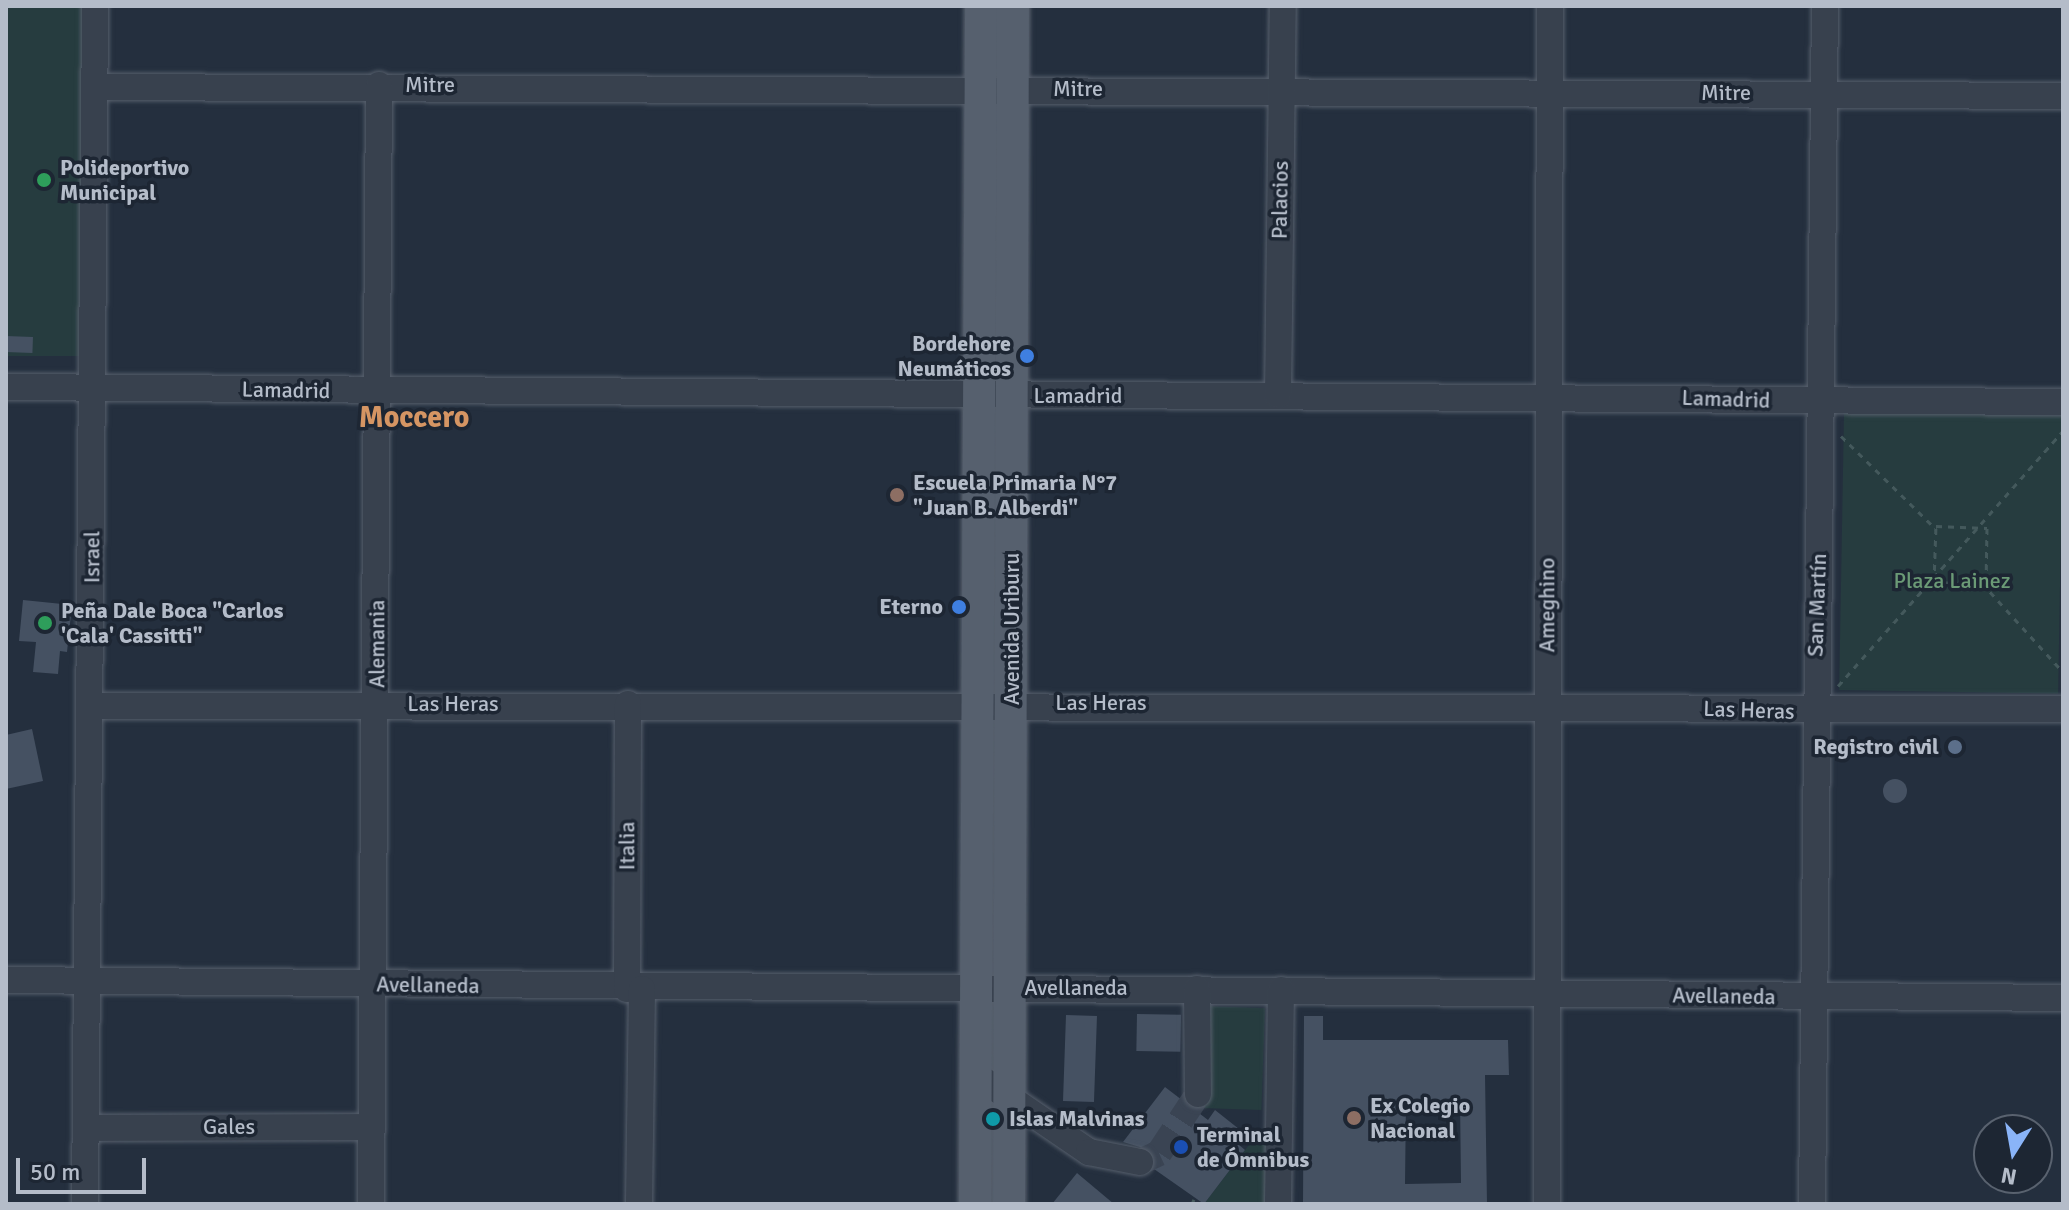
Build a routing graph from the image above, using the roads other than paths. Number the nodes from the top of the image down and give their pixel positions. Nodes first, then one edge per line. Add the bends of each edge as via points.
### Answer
1 (95, 6) edge
2 (981, 6) edge
3 (1013, 6) edge
4 (1283, 6) edge
5 (1550, 6) edge
6 (1825, 6) edge
7 (379, 85) junction
8 (94, 87) junction
9 (980, 89) junction
10 (1012, 89) junction
11 (1282, 91) junction
12 (1825, 93) junction
13 (1549, 94) junction
14 (2063, 96) edge
15 (6, 387) edge
16 (92, 388) junction
17 (377, 391) junction
18 (1548, 394) junction
19 (978, 395) junction
20 (1278, 395) junction
21 (1011, 396) junction
22 (2063, 402) edge
23 (1822, 410) junction
24 (377, 703) junction
25 (977, 703) junction
26 (1012, 703) junction
27 (628, 704) junction
28 (1546, 704) junction
29 (91, 706) junction
30 (2063, 709) edge
31 (1814, 712) junction
32 (6, 980) edge
33 (88, 981) junction
34 (373, 984) junction
35 (976, 988) junction
36 (1011, 988) junction
37 (634, 989) junction
38 (1197, 989) junction
39 (1281, 990) junction
40 (1548, 994) junction
41 (1813, 996) junction
42 (2063, 998) edge
43 (976, 1075) junction
44 (1198, 1094) tunnel mouth
45 (1011, 1102) junction
46 (372, 1127) junction
47 (86, 1128) junction
48 (1140, 1162) dead end
49 (85, 1204) edge
50 (371, 1204) edge
51 (639, 1204) edge
52 (975, 1204) edge
53 (1009, 1204) edge
54 (1278, 1204) edge
55 (1547, 1204) edge
56 (1812, 1204) edge

1 - 8 street, Israel
2 - 9 main road, Avenida Uriburu
3 - 10 main road, Avenida Uriburu
4 - 11 street, Palacios
5 - 13 street, Ameghino
6 - 12 street, San Martín
7 - 8 street, Mitre
7 - 9 street, Mitre
7 - 17 street, Alemania
8 - 16 street, Israel
9 - 10 street, Mitre
9 - 19 main road, Avenida Uriburu
10 - 11 street, Mitre
10 - 21 main road, Avenida Uriburu
11 - 13 street, Mitre
11 - 20 street, Palacios
12 - 13 street, Mitre
12 - 14 street, Mitre
12 - 23 street, San Martín
13 - 18 street, Ameghino
15 - 16 street, Lamadrid
16 - 17 street, Lamadrid
16 - 29 street, Israel
17 - 19 street, Lamadrid
17 - 24 street, Alemania
18 - 20 street, Lamadrid
18 - 23 street, Lamadrid
18 - 28 street, Ameghino
19 - 21 street, Lamadrid
19 - 25 main road, Avenida Uriburu
20 - 21 street, Lamadrid
21 - 26 main road, Avenida Uriburu
22 - 23 street, Lamadrid
23 - 31 street, San Martín
24 - 27 street, Las Heras
24 - 29 street, Las Heras
24 - 34 street, Alemania
25 - 26 street, Las Heras
25 - 27 street, Las Heras
25 - 35 main road, Avenida Uriburu
26 - 28 street, Las Heras
26 - 36 main road, Avenida Uriburu
27 - 37 street, Italia
28 - 31 street, Las Heras
28 - 40 street, Ameghino
29 - 33 street, Israel
30 - 31 street, Las Heras
31 - 41 street, San Martín
32 - 33 street, Avellaneda
33 - 34 street, Avellaneda
33 - 47 street, Israel
34 - 37 street, Avellaneda
34 - 46 street, Alemania
35 - 36 street, Avellaneda
35 - 37 street, Avellaneda
35 - 43 main road, Avenida Uriburu
36 - 38 street, Avellaneda
36 - 45 main road, Avenida Uriburu
37 - 51 street, Italia
38 - 39 street, Avellaneda
38 - 44 street
39 - 40 street, Avellaneda
39 - 54 street
40 - 41 street, Avellaneda
40 - 55 street, Ameghino
41 - 42 street, Avellaneda
41 - 56 street, San Martín
43 - 45 street
43 - 52 main road, Avenida Uriburu
45 - 48 street via 1089,1152
45 - 53 main road, Avenida Uriburu
46 - 47 street, Gales
46 - 50 street, Alemania
47 - 49 street, Israel

